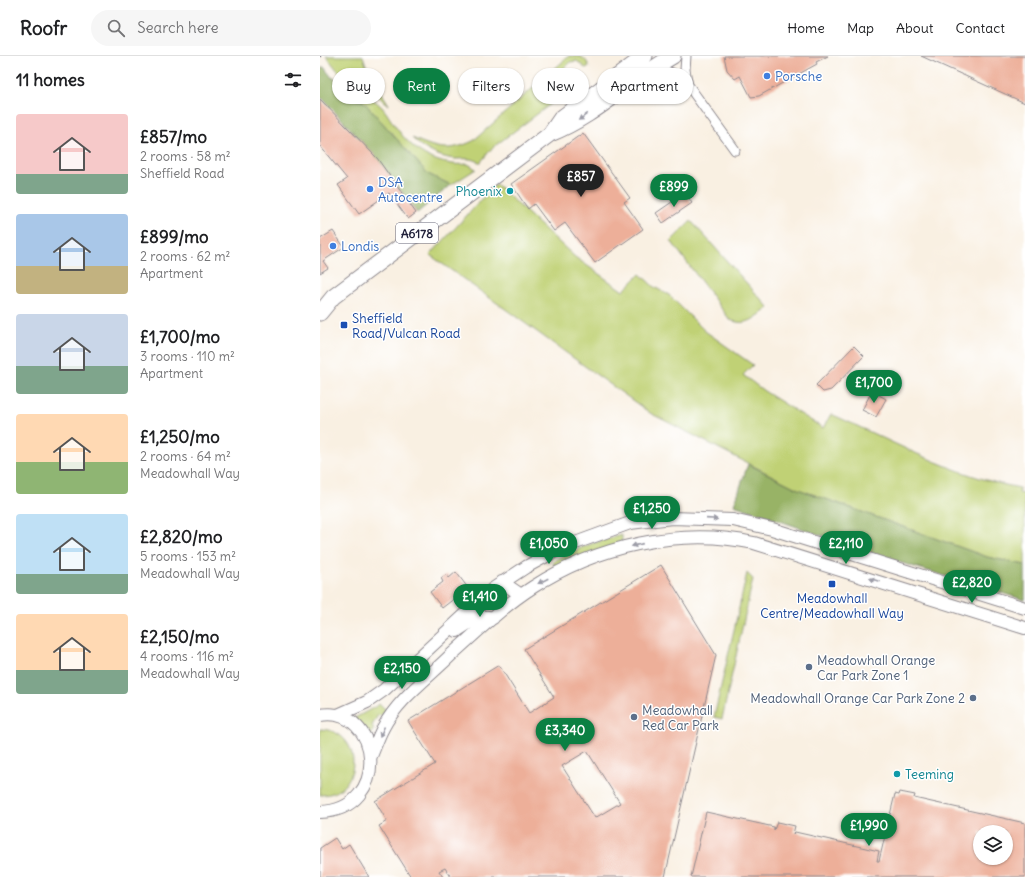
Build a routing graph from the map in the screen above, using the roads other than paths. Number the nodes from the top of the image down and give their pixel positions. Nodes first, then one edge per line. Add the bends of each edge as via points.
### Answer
1 (673, 56) edge
2 (686, 56) edge
3 (650, 62) edge
4 (662, 68) edge
5 (685, 68) edge
6 (693, 92) edge
7 (736, 150) dead end
8 (327, 299) edge
9 (320, 313) edge
10 (772, 529) junction
11 (754, 543) junction
12 (516, 573) junction
13 (927, 577) junction
14 (502, 582) junction
15 (912, 592) junction
16 (521, 595) junction
17 (928, 598) junction
18 (1025, 608) edge
19 (493, 618) junction
20 (1025, 628) edge
21 (443, 637) junction
22 (320, 715) edge
23 (338, 715) junction
24 (371, 756) junction
25 (320, 812) edge

1 - 3 main road, A6178
2 - 5 street
3 - 4 street
3 - 8 main road, A6178 via 561,118 550,134
6 - 7 street
8 - 9 main road, A6178
10 - 11 street
12 -> 10 street via 559,549 630,523 694,518 733,520
10 - 13 street
15 -> 11 street
11 -> 16 street via 694,537 646,543 591,558
12 - 14 street
12 - 16 street
13 - 15 street
13 - 17 street
13 - 18 street
14 - 16 street
14 - 21 street
15 - 17 street
16 - 19 street
17 - 20 street
19 - 21 street via 476,619
19 -> 24 street via 401,703 383,728
21 - 23 street via 379,694
22 - 23 street
23 - 24 street via 350,721 360,731
24 - 25 street via 370,774 359,796 342,808

